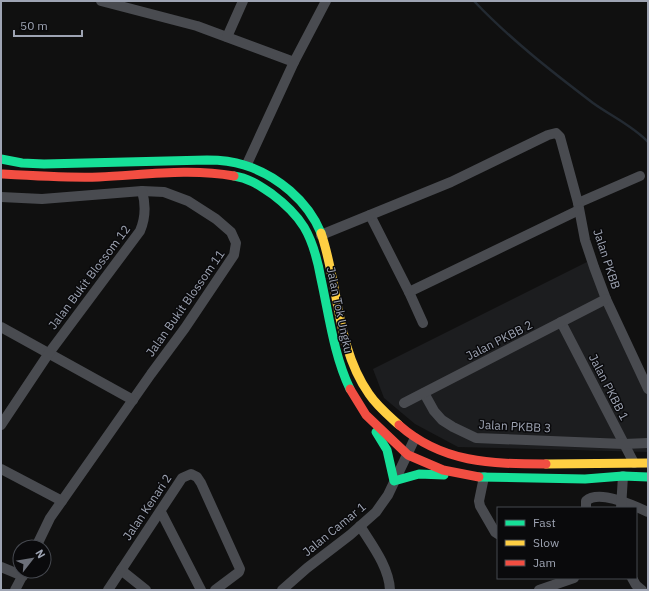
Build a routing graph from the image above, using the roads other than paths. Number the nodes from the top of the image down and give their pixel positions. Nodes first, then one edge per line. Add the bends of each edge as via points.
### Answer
1 (101, 1) edge
2 (244, 1) edge
3 (326, 1) edge
4 (141, 6) edge
5 (227, 37) junction
6 (294, 62) junction
7 (1, 159) edge
8 (247, 164) junction
9 (1, 174) edge
10 (640, 176) dead end
11 (142, 191) junction
12 (1, 197) edge
13 (579, 207) junction
14 (370, 215) junction
15 (321, 235) junction
16 (409, 292) junction
17 (606, 299) junction
18 (561, 322) junction
19 (423, 323) dead end
20 (1, 327) edge
21 (49, 353) junction
22 (648, 389) edge
23 (424, 393) junction
24 (133, 400) junction
25 (404, 403) dead end
26 (366, 415) junction
27 (1, 425) edge
28 (415, 438) junction
29 (648, 443) edge
30 (624, 444) junction
31 (408, 455) junction
32 (634, 463) junction
33 (648, 463) edge
34 (1, 469) edge
35 (456, 473) junction
36 (623, 476) junction
37 (484, 477) junction
38 (648, 477) edge
39 (394, 482) junction
40 (62, 501) junction
41 (621, 504) edge
42 (586, 507) edge
43 (631, 507) edge
44 (637, 509) edge
45 (160, 512) junction
46 (648, 512) edge
47 (360, 526) junction
48 (497, 533) edge
49 (40, 539) edge
50 (1, 567) edge
51 (12, 570) edge
52 (121, 570) junction
53 (21, 579) edge
54 (571, 579) edge
55 (633, 579) edge
56 (15, 590) edge
57 (108, 590) edge
58 (146, 590) edge
59 (201, 590) edge
60 (215, 590) edge
61 (282, 590) edge
62 (390, 590) edge
63 (539, 590) edge
64 (642, 590) edge

1 - 4 street
2 - 5 street
3 - 6 street
4 - 5 street
5 - 6 street
6 - 8 street
7 - 8 main road, Jalan Tok Ungku via 20,164 205,160
8 - 15 main road, Jalan Tok Ungku via 267,174 294,196 307,209
9 - 26 main road, Jalan Tok Ungku via 98,177 199,172 241,177 258,184 284,203 304,227 318,264 344,377
10 - 13 street
11 - 12 street, Jalan Bukit Blossom 11 via 42,199
11 - 21 street, Jalan Bukit Blossom 12 via 146,212 140,231
11 - 24 street, Jalan Bukit Blossom 11 via 164,192 188,201 216,219 230,232 236,249 185,328
13 - 14 street, Jalan PKBB via 560,137 556,133 451,182
13 - 16 street
13 - 17 street, Jalan PKBB via 585,240
14 - 15 street
14 - 16 street
15 - 28 main road, Jalan Tok Ungku via 356,371 379,406
16 - 19 street
17 - 18 street, Jalan PKBB 2
17 - 22 street, Jalan PKBB
18 - 23 street, Jalan PKBB 2
18 - 30 street, Jalan PKBB 1
20 - 21 street
21 - 24 street
21 - 27 street, Jalan Bukit Blossom 12
23 - 25 street, Jalan PKBB 2
23 - 30 street, Jalan PKBB 3 via 442,420 476,438
24 - 40 street, Jalan Bukit Blossom 11
26 - 31 main road, Jalan Tok Ungku
26 - 39 main road via 387,450
28 - 31 street, Jalan Camar 1
28 - 32 main road, Jalan Tok Ungku via 450,455 472,460 528,465
29 - 30 street, Jalan PKBB 3
30 - 32 street, Jalan PKBB 1
31 - 35 main road, Jalan Tok Ungku via 431,466
31 - 39 street, Jalan Camar 1
32 - 33 main road, Jalan Tok Ungku
34 - 40 street
35 - 37 main road, Jalan Tok Ungku
35 - 39 main road via 450,476 419,474
36 - 37 main road, Jalan Tok Ungku via 584,479
36 - 38 main road, Jalan Tok Ungku
36 - 41 street
37 - 48 street via 480,506
39 - 47 street, Jalan Camar 1 via 376,512
40 - 49 street, Jalan Bukit Blossom 11
41 - 42 street via 594,497 586,501
41 - 43 street
44 - 46 street
45 - 52 street, Jalan Kenari 2
45 - 59 street
45 - 60 street, Jalan Kenari 2 via 182,478 191,474 197,477 240,570
47 - 61 street, Jalan Camar 1
47 - 62 street via 384,566
50 - 51 street
52 - 57 street, Jalan Kenari 2
52 - 58 street
53 - 56 street
54 - 63 street
55 - 64 street

